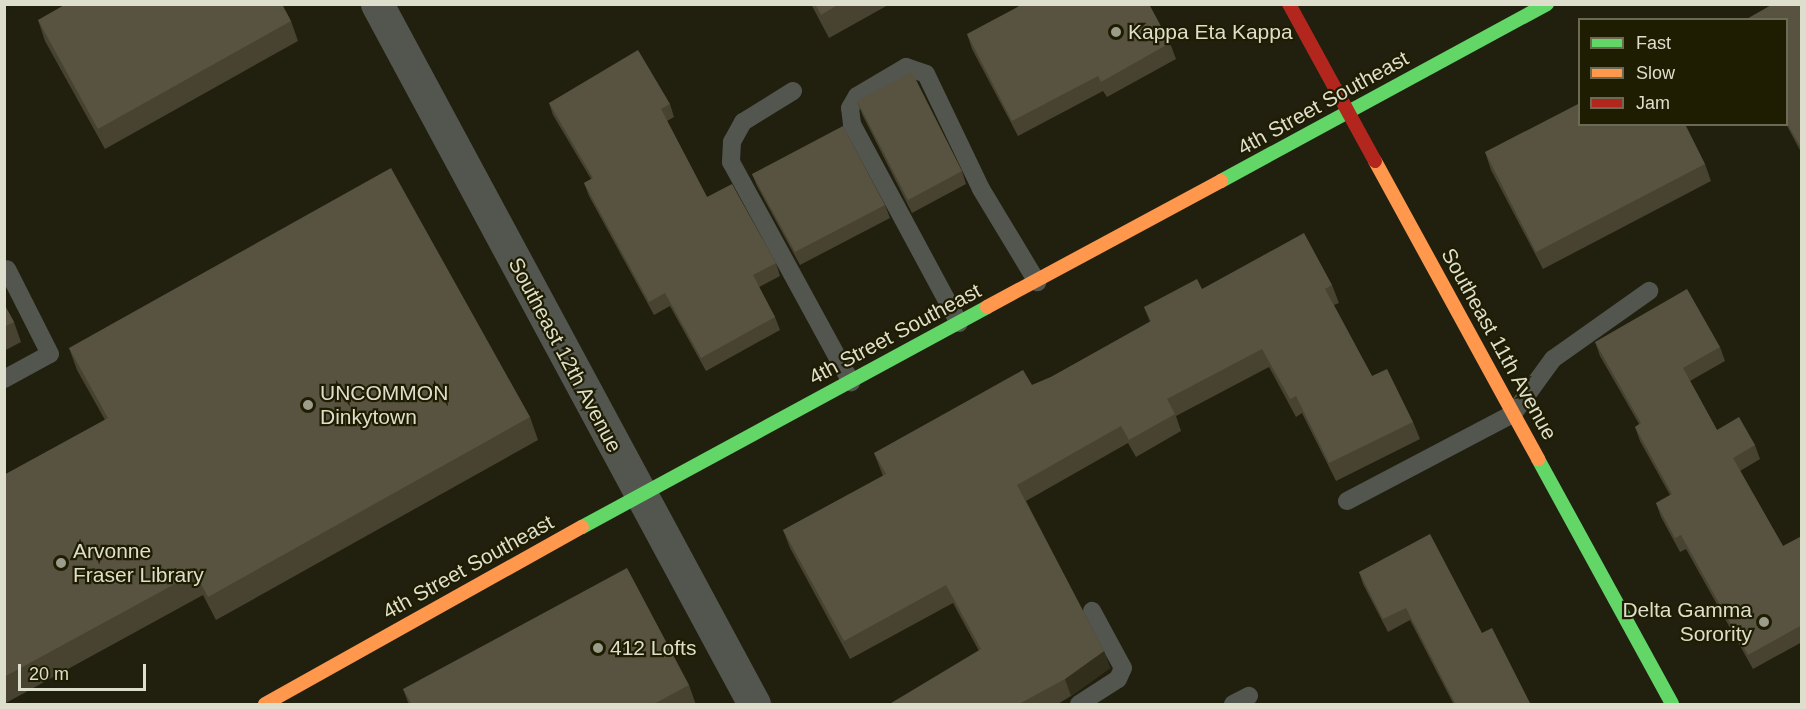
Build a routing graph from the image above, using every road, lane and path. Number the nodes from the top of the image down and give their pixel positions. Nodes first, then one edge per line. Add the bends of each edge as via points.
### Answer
1 (377, 4) edge
2 (1289, 4) edge
3 (1547, 4) edge
4 (794, 91) dead end
5 (1348, 113) junction
6 (7, 269) dead end
7 (1037, 282) junction
8 (1649, 291) dead end
9 (959, 323) junction
10 (4, 379) edge
11 (851, 382) junction
12 (1513, 414) junction
13 (640, 495) junction
14 (1347, 501) dead end
15 (1092, 611) dead end
16 (265, 705) edge
17 (754, 705) edge
18 (1079, 705) edge
19 (1672, 705) edge

1 - 13 street, Southeast 12th Avenue
2 - 5 main road, Southeast 11th Avenue
3 - 5 main road, 4th Street Southeast
4 - 11 lane via 743,122 732,142 731,162
5 - 7 main road, 4th Street Southeast
5 - 12 main road, Southeast 11th Avenue
6 - 10 lane via 50,354
7 - 9 main road, 4th Street Southeast
7 - 9 lane via 981,189 926,74 906,68 857,96 850,108 852,124
8 - 12 lane via 1553,359
9 - 11 main road, 4th Street Southeast
11 - 13 main road, 4th Street Southeast
12 - 14 lane
12 - 19 main road, Southeast 11th Avenue
13 - 16 main road, 4th Street Southeast
13 - 17 street, Southeast 12th Avenue
15 - 18 lane via 1123,668 1118,679

